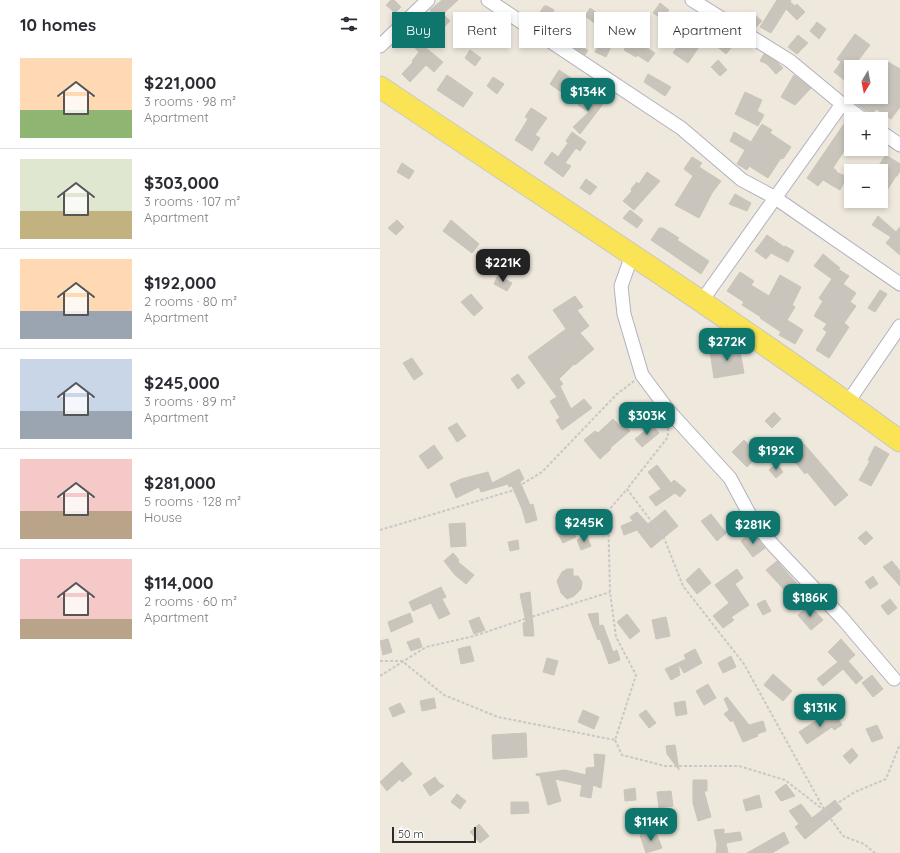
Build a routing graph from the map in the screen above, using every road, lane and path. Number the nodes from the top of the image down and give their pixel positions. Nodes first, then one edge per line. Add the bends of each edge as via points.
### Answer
1 (428, 0) edge
2 (488, 0) edge
3 (692, 0) edge
4 (380, 46) edge
5 (380, 87) edge
6 (842, 104) junction
7 (853, 112) edge
8 (888, 137) edge
9 (900, 146) edge
10 (774, 197) junction
11 (632, 255) junction
12 (900, 284) edge
13 (701, 302) junction
14 (900, 326) edge
15 (642, 374) junction
16 (848, 402) junction
17 (668, 410) junction
18 (900, 441) edge
19 (628, 489) junction
20 (380, 530) edge
21 (610, 592) junction
22 (380, 661) edge
23 (402, 661) junction
24 (380, 676) edge
25 (894, 679) dead end
26 (615, 740) junction
27 (900, 744) edge
28 (825, 811) junction
29 (874, 853) edge

1 - 4 street
2 - 10 street via 681,128 742,180
3 - 6 street via 790,61
5 - 11 main road
6 - 7 street
6 - 10 street
8 - 9 street
10 - 12 street
10 - 13 street
11 - 13 main road
11 - 15 street via 621,286 624,314
13 - 16 main road
14 - 16 street
15 - 17 street
15 - 20 path via 616,394 542,472 511,491
16 - 18 main road
17 - 19 path via 668,437
17 - 25 street via 730,478 752,519 768,539 842,618
19 - 21 path via 608,511
19 - 28 path via 664,538 683,586 744,664
21 - 23 path via 474,636 426,647
21 - 26 path via 616,637 636,675
22 - 23 path
23 - 24 path
23 - 26 path via 444,695 498,717
26 - 28 path via 622,755 664,766 739,766 785,780
27 - 28 path via 886,779 855,792
28 - 29 path via 843,836 864,844

